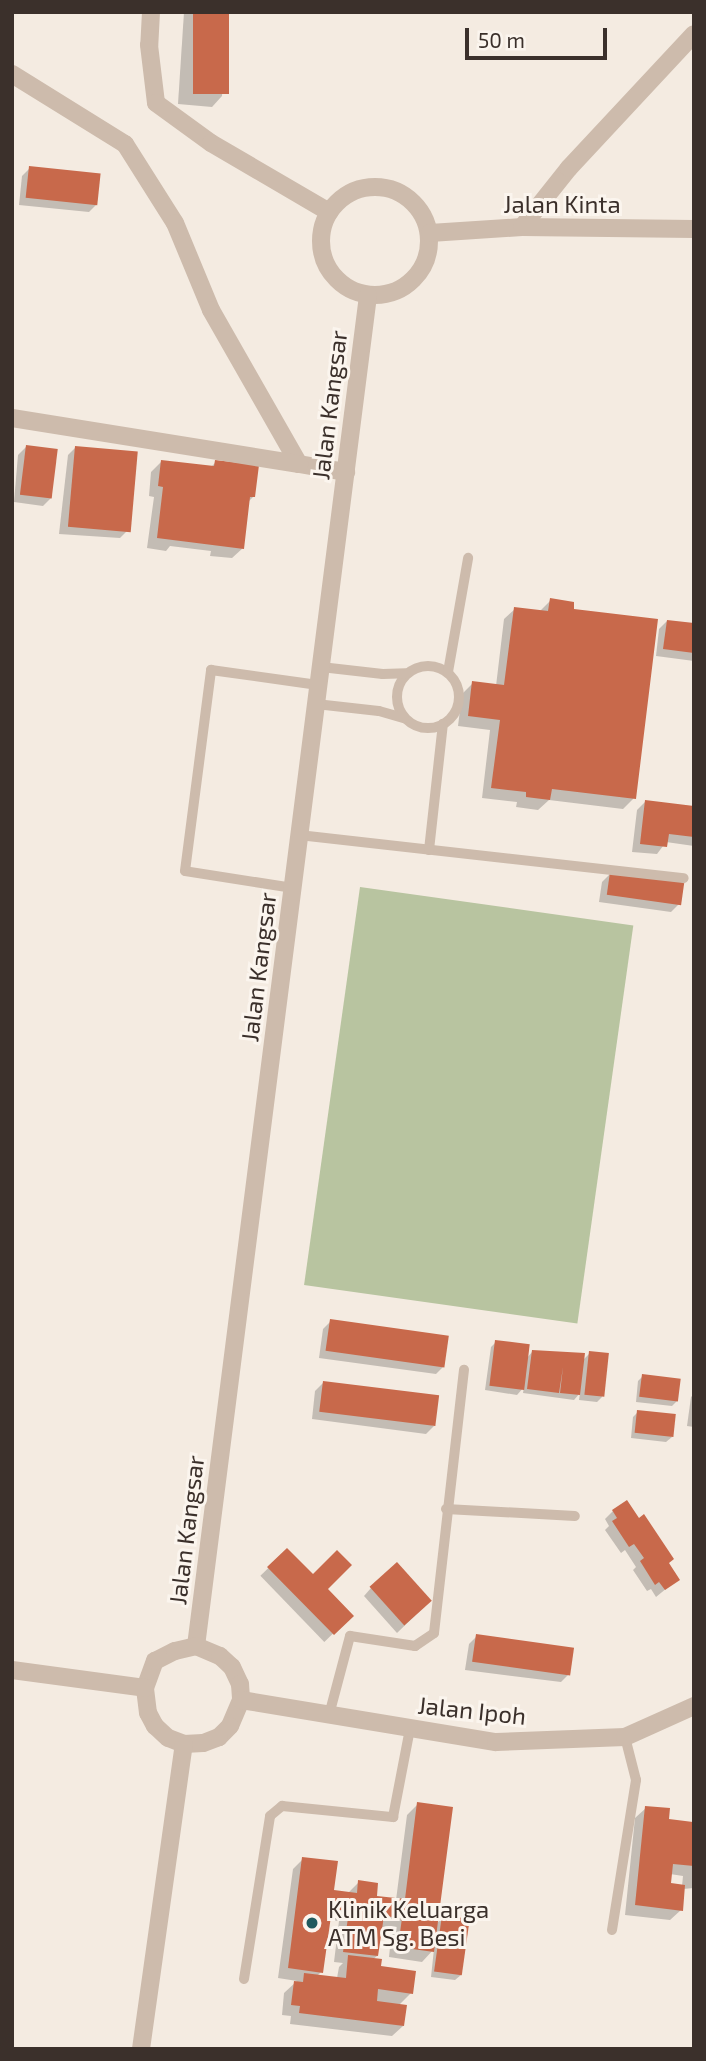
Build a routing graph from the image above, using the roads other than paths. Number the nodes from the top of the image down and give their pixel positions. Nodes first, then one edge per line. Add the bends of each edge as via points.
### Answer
1 (151, 12) edge
2 (694, 34) edge
3 (12, 74) edge
4 (329, 212) junction
5 (522, 227) junction
6 (694, 229) edge
7 (430, 233) junction
8 (368, 295) junction
9 (12, 418) edge
10 (299, 464) junction
11 (345, 472) junction
12 (468, 558) dead end
13 (321, 667) junction
14 (448, 672) junction
15 (406, 673) junction
16 (318, 685) junction
17 (316, 704) junction
18 (404, 718) junction
19 (443, 724) junction
20 (299, 835) junction
21 (429, 850) junction
22 (684, 878) dead end
23 (293, 888) junction
24 (464, 1370) dead end
25 (446, 1509) junction
26 (575, 1516) dead end
27 (196, 1646) junction
28 (12, 1670) edge
29 (145, 1688) junction
30 (241, 1700) junction
31 (694, 1706) edge
32 (329, 1715) junction
33 (410, 1729) junction
34 (625, 1737) junction
35 (184, 1744) junction
36 (612, 1930) dead end
37 (244, 1979) dead end
38 (141, 2049) edge

1 - 4 street via 149,45 156,103 211,143
2 - 5 street via 569,168
3 - 10 street via 125,145 175,223 211,310
4 - 7 street via 341,198 364,187 388,187 410,198
4 - 8 street via 321,247 327,265 350,289
5 - 6 street, Jalan Kinta
5 - 7 street, Jalan Kinta
7 - 8 street via 429,252 416,277 401,289
8 - 11 street, Jalan Kangsar
9 - 10 street
10 - 11 street
11 - 13 street, Jalan Kangsar
12 - 14 lane
13 - 15 lane
13 - 16 street, Jalan Kangsar
14 - 15 lane via 427,665
14 - 19 lane via 457,685 459,700 454,714
15 - 18 lane via 396,700
16 - 17 street, Jalan Kangsar
16 - 23 lane via 211,670 185,870
17 - 18 lane
17 - 20 street, Jalan Kangsar
18 - 19 lane via 423,728
19 - 21 lane
20 - 21 lane
20 - 23 street, Jalan Kangsar
21 - 22 lane
23 - 27 street, Jalan Kangsar
24 - 25 lane
25 - 26 lane
25 - 32 lane via 434,1633 415,1646 350,1636
27 - 29 street via 155,1661
27 - 30 street via 232,1667
28 - 29 street
29 - 35 street via 155,1726
30 - 32 street, Jalan Ipoh
30 - 35 street via 230,1727 219,1737
31 - 34 street, Jalan Ipoh
32 - 33 street, Jalan Ipoh
33 - 34 street, Jalan Ipoh via 496,1742
33 - 37 lane via 393,1817 282,1806 270,1816
34 - 36 lane via 636,1780
35 - 38 street

